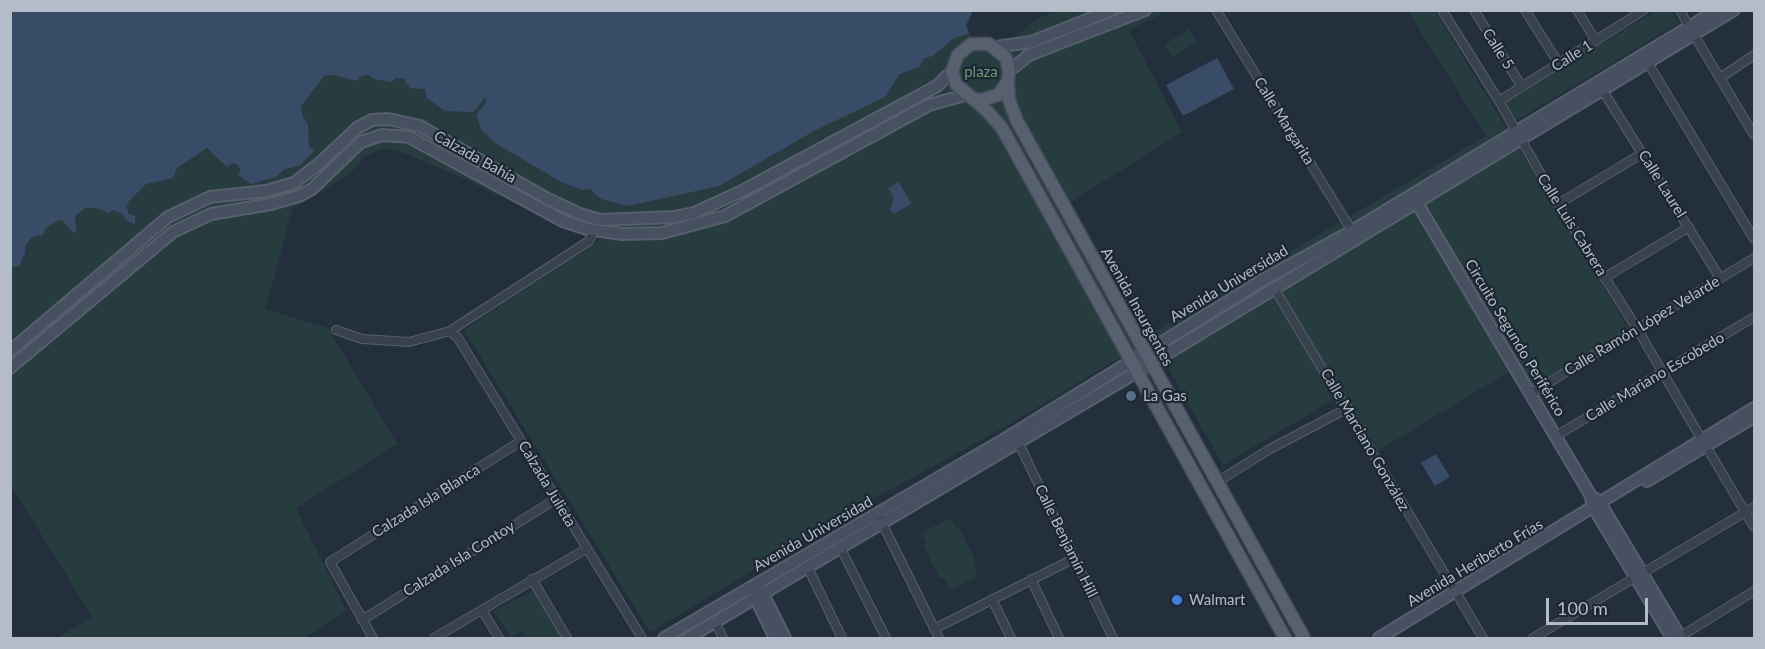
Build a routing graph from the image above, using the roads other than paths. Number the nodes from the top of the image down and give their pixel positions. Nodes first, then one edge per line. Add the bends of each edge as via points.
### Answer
1 (1112, 10) edge
2 (1145, 10) edge
3 (1216, 10) edge
4 (1442, 10) edge
5 (1474, 10) edge
6 (1525, 10) edge
7 (1577, 10) edge
8 (1627, 10) edge
9 (1644, 10) edge
10 (1680, 10) edge
11 (1734, 10) edge
12 (1718, 13) edge
13 (1632, 18) junction
14 (1692, 31) junction
15 (1596, 41) junction
16 (996, 47) junction
17 (1755, 55) edge
18 (1645, 59) junction
19 (1559, 63) junction
20 (952, 71) junction
21 (1009, 76) junction
22 (1720, 78) junction
23 (1522, 87) junction
24 (1603, 91) junction
25 (969, 97) junction
26 (1499, 101) junction
27 (1516, 130) junction
28 (1755, 135) edge
29 (1521, 141) junction
30 (1643, 153) junction
31 (489, 165) junction
32 (483, 178) junction
33 (1415, 200) junction
34 (1558, 204) junction
35 (1689, 227) junction
36 (594, 231) junction
37 (1352, 231) junction
38 (1755, 239) edge
39 (1086, 245) junction
40 (1070, 251) junction
41 (1755, 258) edge
42 (1604, 278) junction
43 (1720, 278) junction
44 (1274, 288) junction
45 (1755, 317) edge
46 (40, 324) junction
47 (336, 330) dead end
48 (1638, 330) junction
49 (450, 331) junction
50 (50, 336) junction
51 (10, 351) edge
52 (1149, 358) junction
53 (1134, 367) junction
54 (10, 368) edge
55 (1664, 372) junction
56 (1530, 394) junction
57 (1348, 408) junction
58 (1755, 408) edge
59 (1755, 417) edge
60 (1556, 436) junction
61 (521, 441) junction
62 (1704, 443) junction
63 (1019, 444) junction
64 (1217, 482) junction
65 (556, 499) junction
66 (1595, 506) junction
67 (1755, 507) edge
68 (1746, 512) junction
69 (880, 518) junction
70 (1755, 527) edge
71 (840, 547) junction
72 (586, 549) junction
73 (1075, 558) junction
74 (808, 568) junction
75 (1639, 577) junction
76 (532, 579) junction
77 (1031, 579) junction
78 (756, 591) junction
79 (1755, 591) edge
80 (1454, 593) junction
81 (992, 599) junction
82 (482, 610) junction
83 (362, 620) junction
84 (715, 622) junction
85 (934, 629) junction
86 (1111, 638) edge
87 (1678, 638) edge
88 (373, 639) edge
89 (434, 639) edge
90 (499, 639) edge
91 (567, 639) edge
92 (642, 639) edge
93 (664, 639) edge
94 (688, 639) edge
95 (723, 639) edge
96 (775, 639) edge
97 (785, 639) edge
98 (842, 639) edge
99 (886, 639) edge
100 (939, 639) edge
101 (1011, 639) edge
102 (1059, 639) edge
103 (1285, 639) edge
104 (1304, 639) edge
105 (1379, 639) edge
106 (1483, 639) edge
107 (1533, 639) edge

1 - 16 main road via 1031,42
2 - 21 main road via 1029,55
3 - 37 street, Calle Margarita
4 - 26 street, Calle Luis Cabrera
5 - 23 street, Calle 5
6 - 19 street
7 - 15 street
8 - 13 street
9 - 13 street, Calle 1
10 - 14 street
11 - 12 main road, Avenida Universidad
12 - 14 main road, Avenida Universidad
13 - 15 street, Calle 1
14 - 18 main road, Avenida Universidad
14 - 22 street
15 - 19 street, Calle 1
16 - 20 main road via 971,44 958,55
16 - 21 main road via 1006,58
17 - 22 street
18 - 24 main road, Avenida Universidad
18 - 27 main road, Avenida Universidad
18 - 38 street
19 - 23 street, Calle 1
20 - 25 main road via 956,84
20 - 31 main road, Calzada Bahía via 937,86 694,213 600,220 548,199
21 - 25 main road via 998,95 981,100
21 - 39 main road, Avenida Insurgentes via 1014,116
22 - 28 street
23 - 26 street, Calle 1
24 - 29 main road, Avenida Universidad
24 - 30 street, Calle Laurel
25 - 36 main road, Calzada Bahía via 929,105 725,216 662,233
25 - 40 main road, Avenida Insurgentes via 1002,128
26 - 27 street, Calle Luis Cabrera
27 - 29 street, Calle Luis Cabrera
27 - 33 main road, Avenida Universidad
29 - 33 main road, Avenida Universidad
29 - 34 street, Calle Luis Cabrera
30 - 34 street
30 - 35 street, Calle Laurel
31 - 32 main road
31 - 46 main road, Calzada Bahía via 420,126 372,120 357,128 294,183 266,191 210,197 168,217
32 - 36 main road, Calzada Bahía via 563,221
32 - 50 main road, Calzada Bahía via 409,137 382,135 361,142 312,189 298,196 211,214 173,232
33 - 37 main road, Avenida Universidad
33 - 44 main road, Avenida Universidad
33 - 56 main road, Circuito Segundo Periférico
34 - 42 street, Calle Luis Cabrera
35 - 42 street
35 - 43 street, Calle Laurel
36 - 49 street via 589,241
37 - 52 main road, Avenida Universidad via 1263,280
39 - 40 main road
39 - 52 main road, Avenida Insurgentes
40 - 53 main road, Avenida Insurgentes
41 - 43 street, Calle Ramón López Velarde
42 - 48 street, Calle Luis Cabrera
43 - 48 street, Calle Ramón López Velarde
44 - 52 main road, Avenida Universidad
44 - 57 street, Calle Marciano González
45 - 55 street, Calle Mariano Escobedo
46 - 50 main road
46 - 51 main road, Calzada Bahía
47 - 49 street via 362,339 409,342
48 - 55 street, Calle Luis Cabrera
48 - 56 street, Calle Ramón López Velarde
49 - 61 street, Calzada Julieta
50 - 54 main road, Calzada Bahía
52 - 53 main road, Avenida Universidad
52 - 64 main road, Avenida Insurgentes
53 - 63 main road, Avenida Universidad
53 - 69 main road, Avenida Universidad
53 - 103 main road, Avenida Insurgentes
55 - 60 street, Calle Mariano Escobedo
55 - 62 street, Calle Luis Cabrera
56 - 60 main road, Circuito Segundo Periférico
57 - 64 street
57 - 80 street, Calle Marciano González
58 - 62 main road, Avenida Heriberto Frías
59 - 62 main road, Avenida Heriberto Frías
60 - 66 main road, Circuito Segundo Periférico
61 - 65 street, Calzada Julieta
61 - 83 street, Calzada Isla Blanca via 330,562
62 - 66 main road, Avenida Heriberto Frías
62 - 68 street, Calle Luis Cabrera
63 - 69 main road, Avenida Universidad
63 - 73 street, Calle Benjamín Hill
64 - 104 main road, Avenida Insurgentes
65 - 72 street, Calzada Julieta
65 - 83 street, Calzada Isla Contoy
66 - 75 main road, Circuito Segundo Periférico
66 - 80 main road, Avenida Heriberto Frías
67 - 68 street
68 - 70 street, Calle Luis Cabrera
68 - 75 street
69 - 71 main road, Avenida Universidad
69 - 78 main road, Avenida Universidad
69 - 85 street
71 - 74 main road, Avenida Universidad
71 - 99 street
72 - 76 street
72 - 92 street, Calzada Julieta
73 - 77 street
73 - 86 street, Calle Benjamín Hill
74 - 78 main road, Avenida Universidad
74 - 98 street
75 - 87 main road, Circuito Segundo Periférico
75 - 107 street
76 - 82 street
76 - 91 street
77 - 81 street
77 - 102 street
78 - 84 main road, Avenida Universidad
78 - 93 main road, Avenida Universidad
78 - 96 main road
78 - 97 main road
79 - 87 street
80 - 105 main road, Avenida Heriberto Frías
80 - 106 street, Calle Marciano González
81 - 85 street
81 - 101 street
82 - 89 street
82 - 90 street
83 - 88 street
84 - 94 main road, Avenida Universidad
84 - 95 street
85 - 100 street

